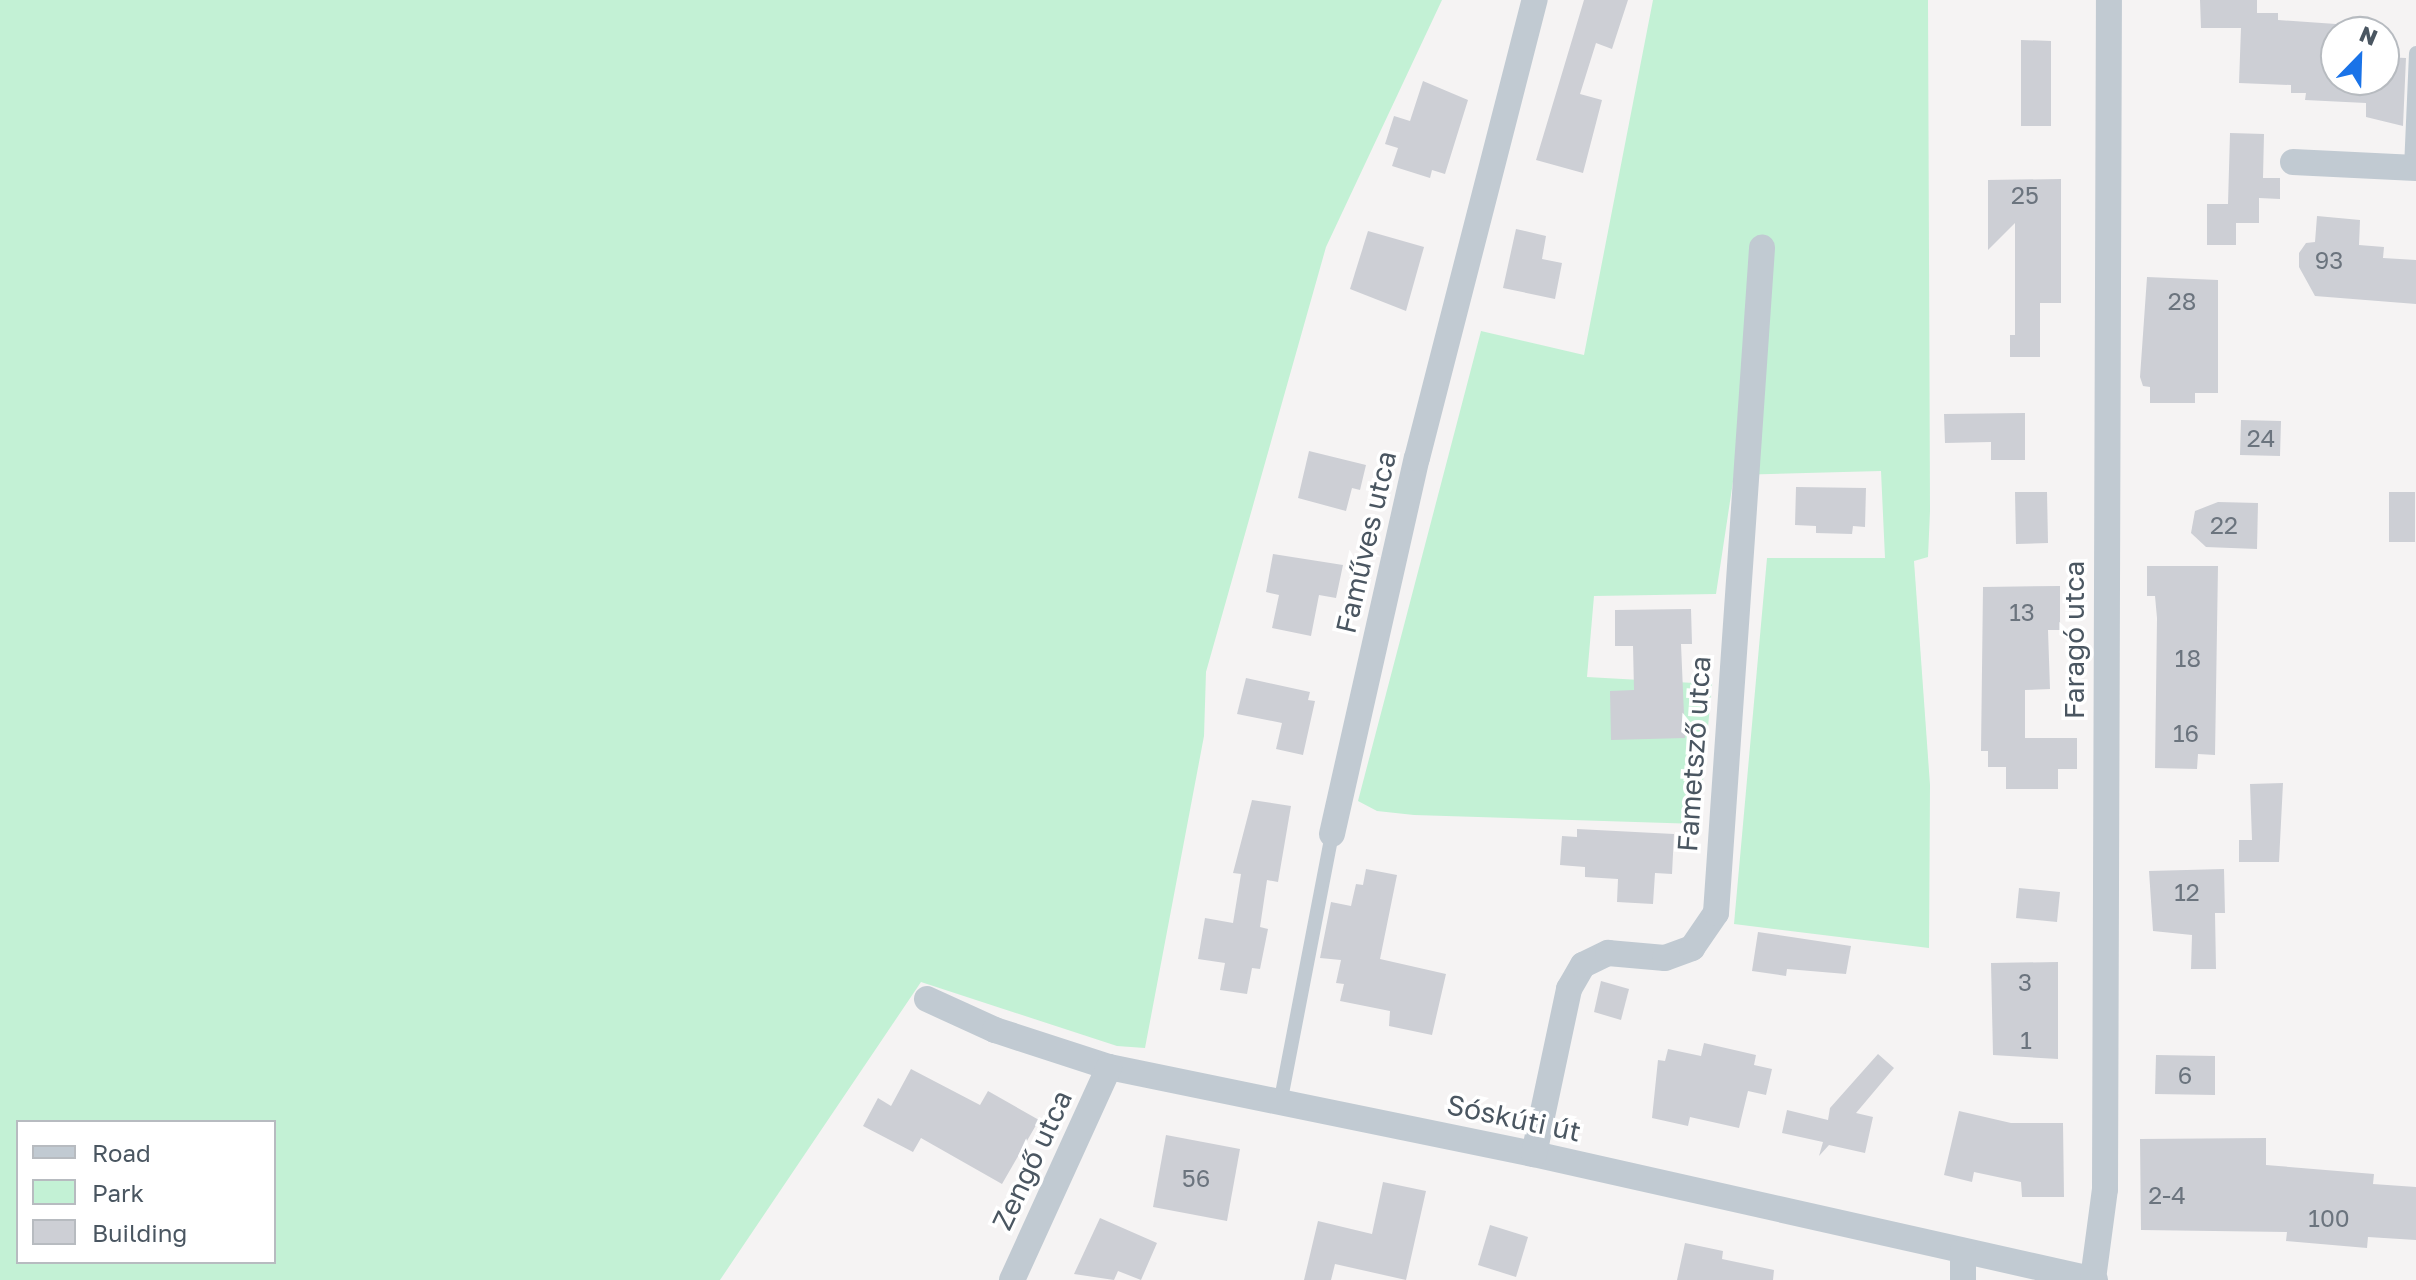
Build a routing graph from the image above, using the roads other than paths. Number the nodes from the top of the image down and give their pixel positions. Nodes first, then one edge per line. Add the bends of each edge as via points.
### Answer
1 (1535, 0) edge
2 (2109, 0) edge
3 (2416, 53) edge
4 (2293, 162) dead end
5 (2414, 168) edge
6 (1762, 248) dead end
7 (1332, 834) joint
8 (927, 999) dead end
9 (1109, 1067) junction
10 (1280, 1104) junction
11 (1534, 1154) junction
12 (1963, 1251) junction
13 (1012, 1280) edge
14 (1963, 1280) edge
15 (2094, 1280) edge

1 - 7 street, Faműves utca via 1417,458
2 - 15 street, Faragó utca via 2105,1189
3 - 5 lane
4 - 5 street
6 - 11 street, Fametsző utca via 1716,913 1692,948 1665,958 1608,953 1583,965 1569,989
7 - 10 lane, Faműves utca
8 - 9 street, Sóskúti út via 995,1030
9 - 10 street, Sóskúti út
9 - 13 street, Zengő utca
10 - 11 street, Sóskúti út
11 - 12 street, Sóskúti út
12 - 14 street
12 - 15 street, Sóskúti út

